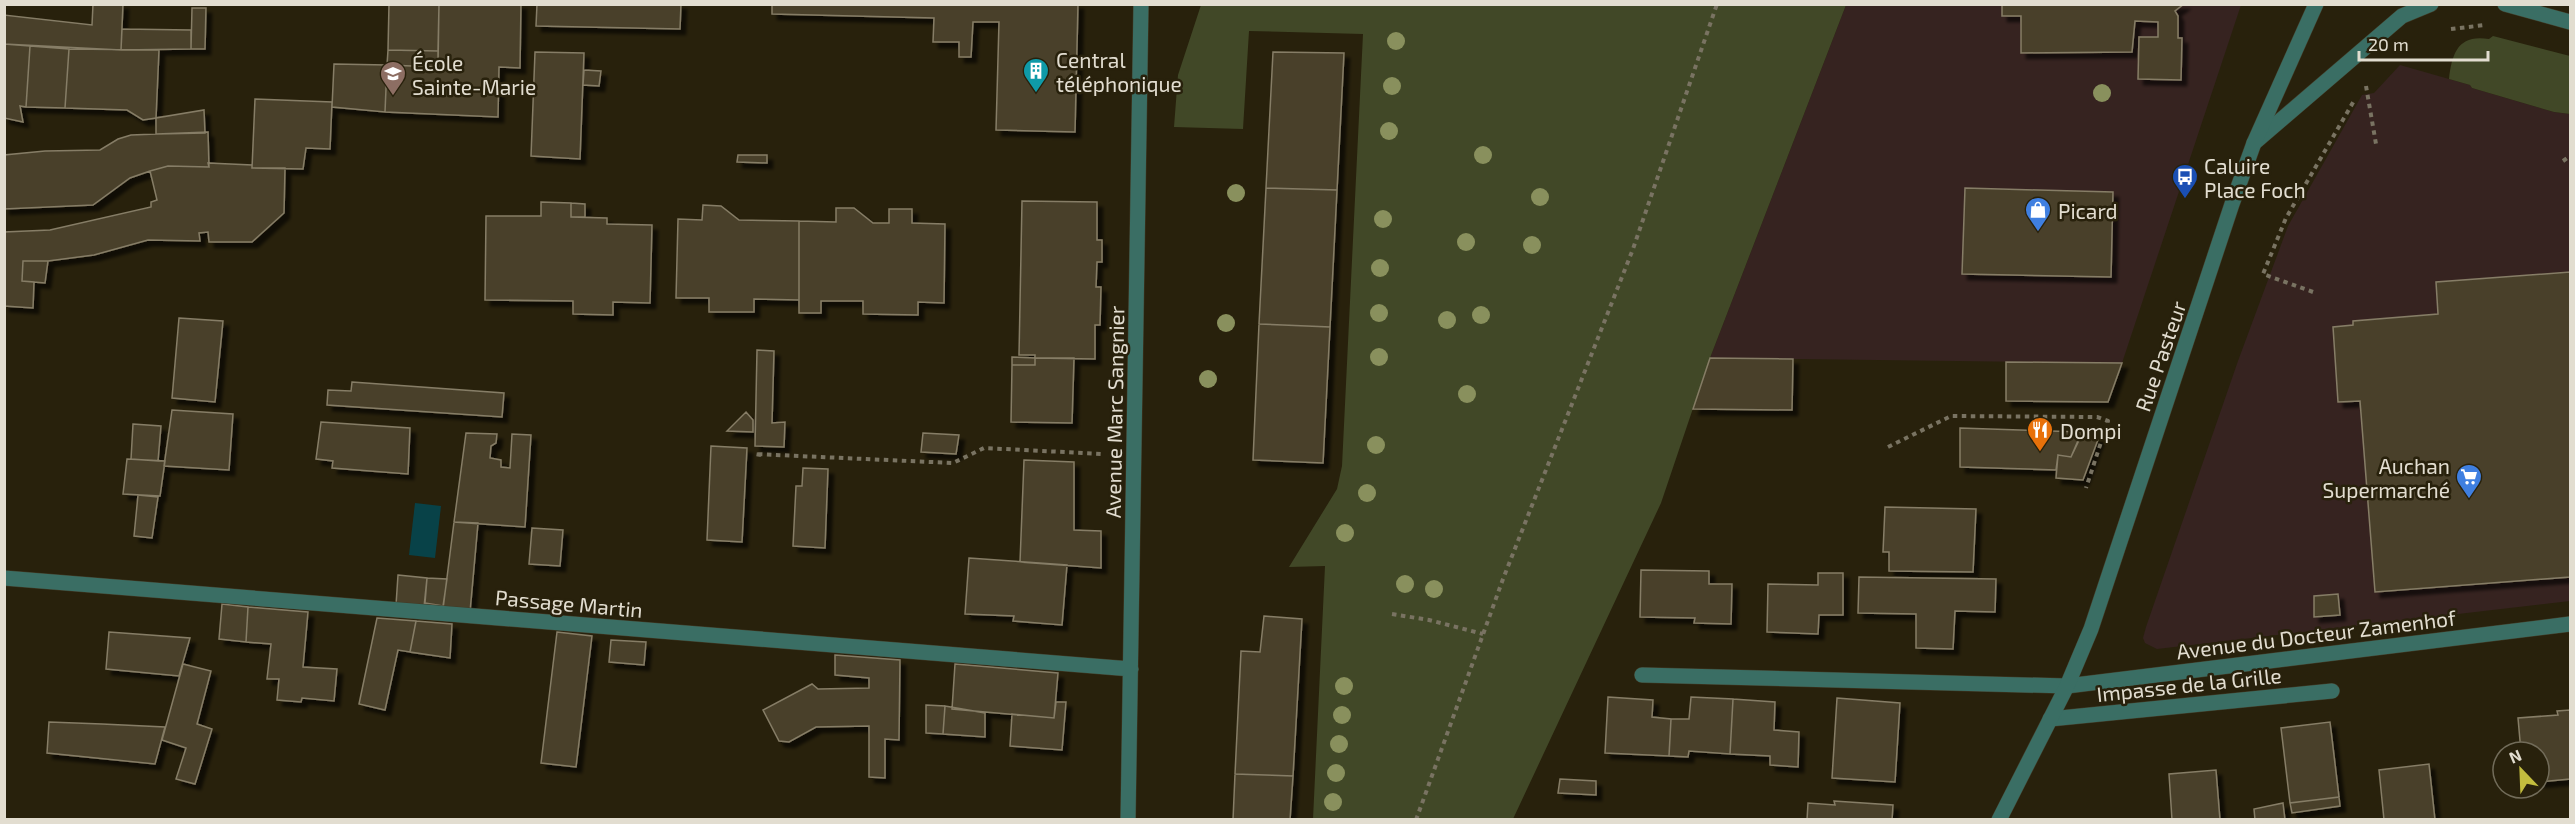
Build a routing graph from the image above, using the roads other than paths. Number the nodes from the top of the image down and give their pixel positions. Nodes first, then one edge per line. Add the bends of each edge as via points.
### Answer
1 (1141, 4) edge
2 (2316, 4) edge
3 (2431, 4) edge
4 (2505, 4) edge
5 (2571, 22) edge
6 (2254, 143) junction
7 (4, 578) edge
8 (2571, 624) edge
9 (1131, 669) junction
10 (1642, 675) dead end
11 (2067, 686) junction
12 (2332, 691) dead end
13 (2050, 719) junction
14 (1128, 819) edge
15 (1999, 819) edge

1 - 9 street, Avenue Marc Sangnier
2 - 6 street, Rue Pasteur
3 - 6 street via 2402,16
4 - 5 street
6 - 11 street, Rue Pasteur via 2107,586
7 - 9 street, Passage Martin
8 - 11 street, Avenue du Docteur Zamenhof
9 - 14 street, Avenue Marc Sangnier
10 - 11 street, Avenue du Docteur Zamenhof
11 - 13 street, Rue Pasteur
12 - 13 street, Impasse de la Grille
13 - 15 street, Rue Pasteur

